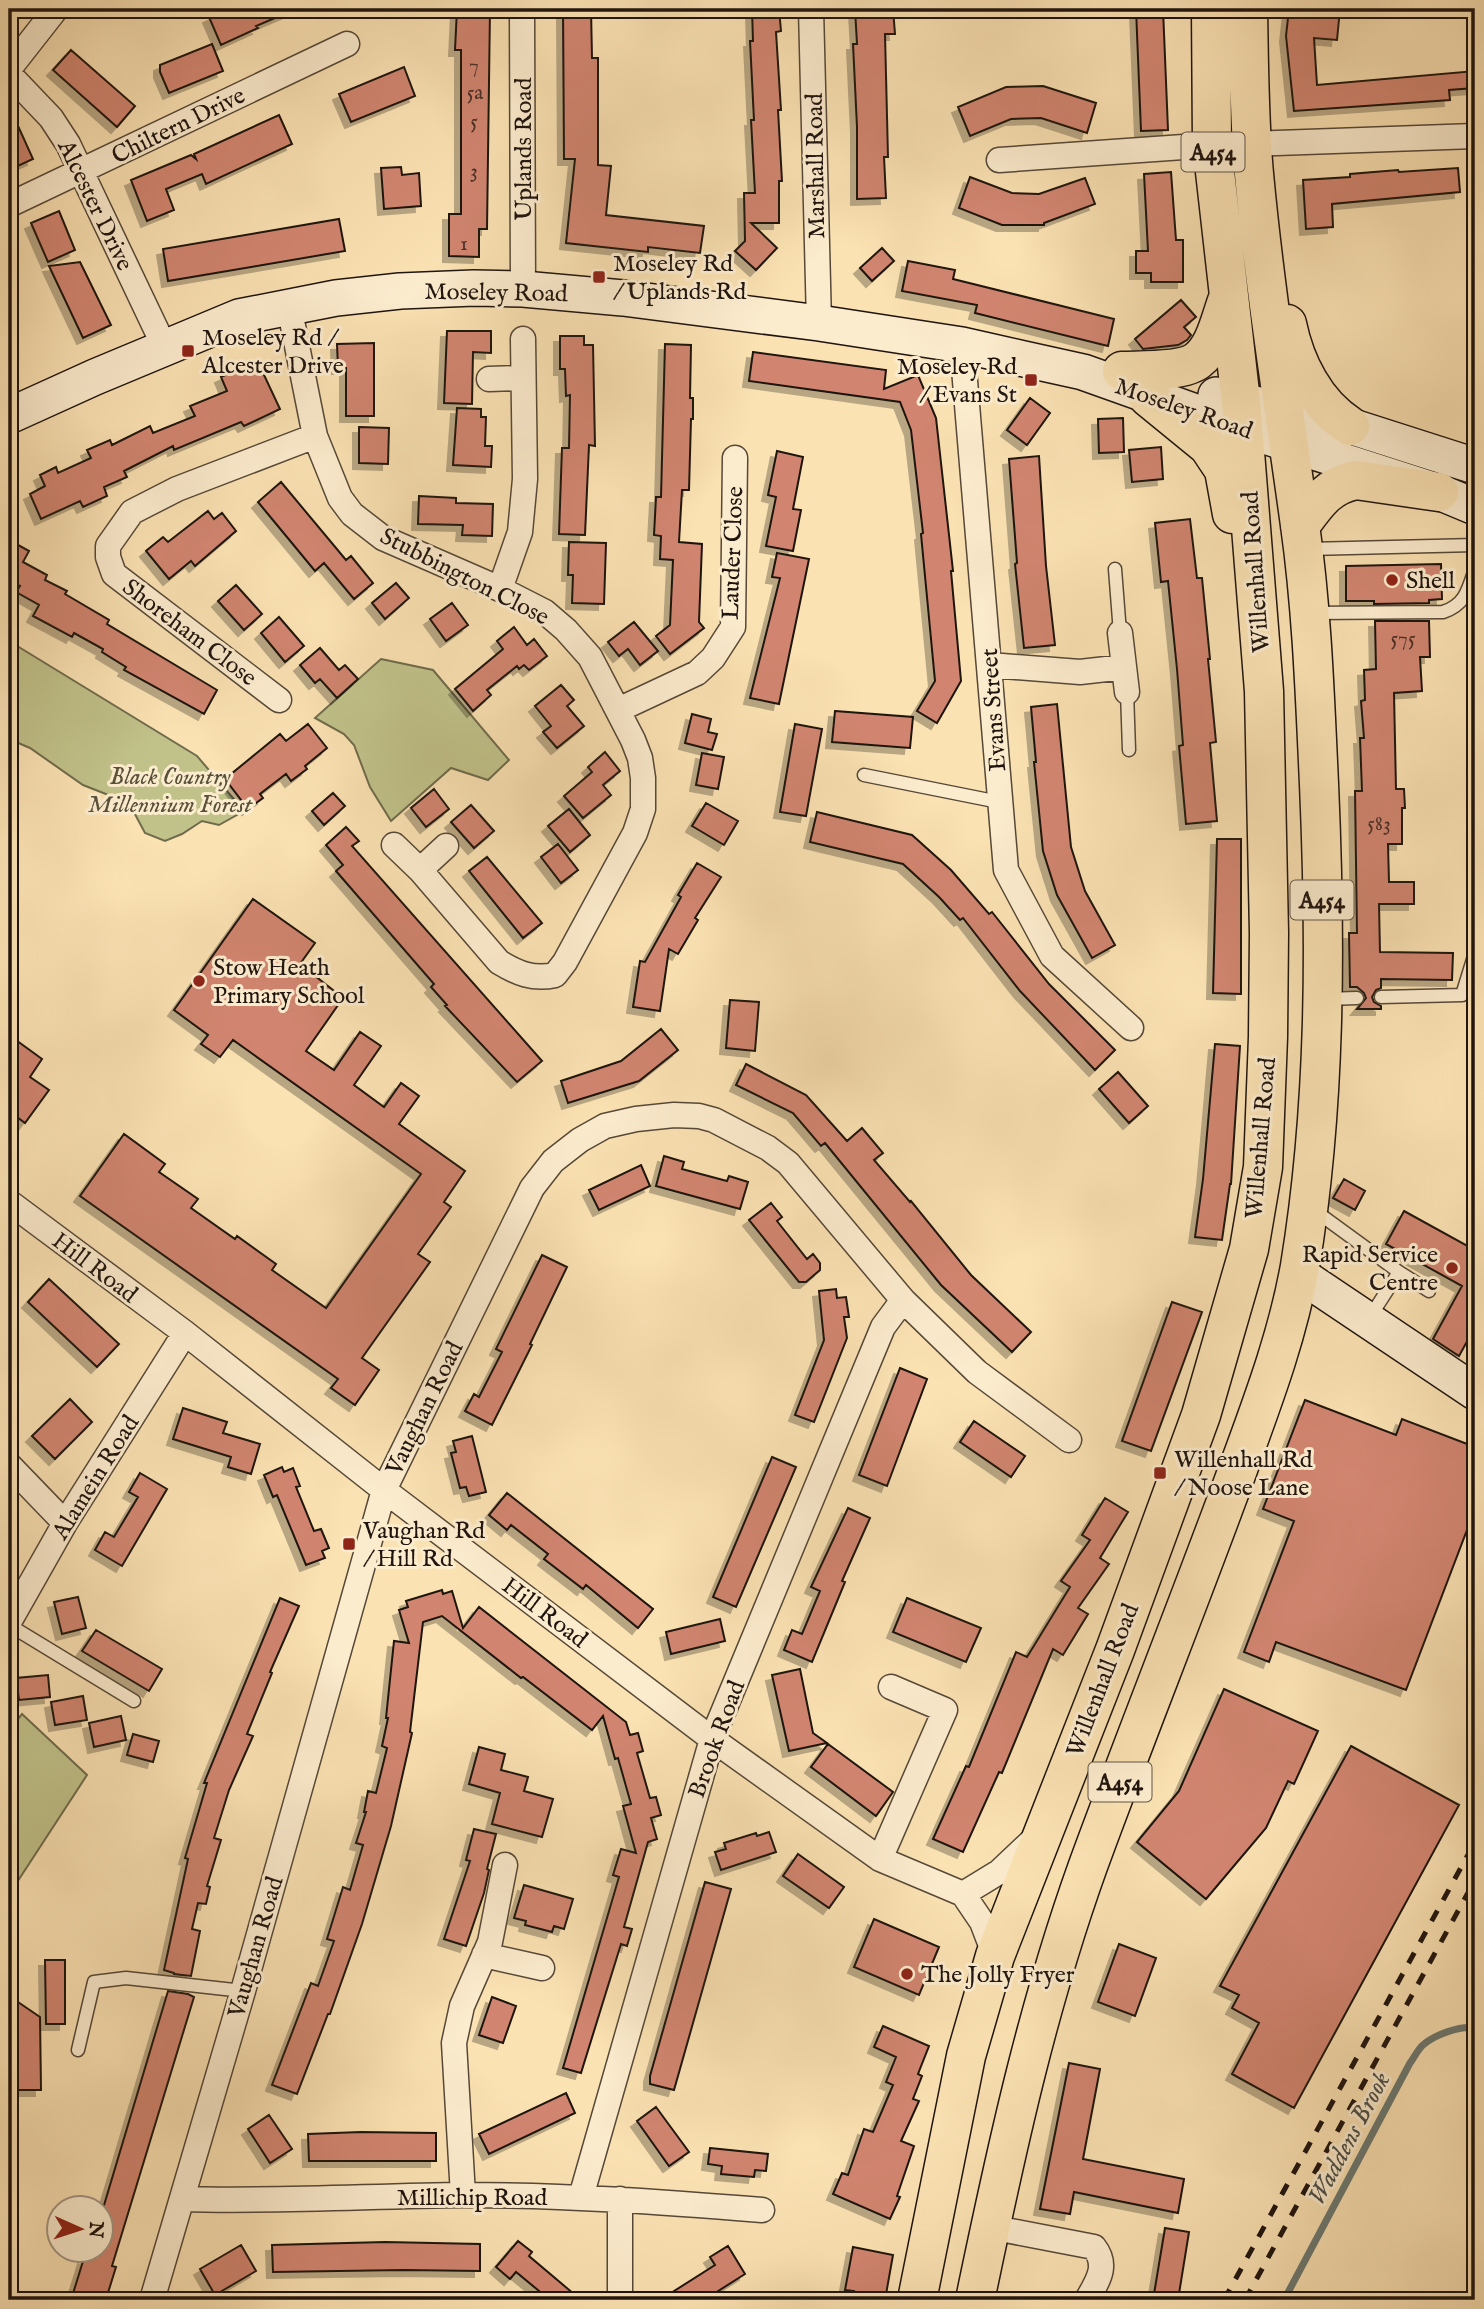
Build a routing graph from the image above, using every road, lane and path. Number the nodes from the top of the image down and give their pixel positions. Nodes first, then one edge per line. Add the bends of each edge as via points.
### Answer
1 (56, 9) edge
2 (522, 9) edge
3 (811, 9) edge
4 (1211, 9) edge
5 (1248, 9) edge
6 (347, 44) dead end
7 (9, 71) edge
8 (1475, 136) edge
9 (1212, 145) junction
10 (1253, 158) junction
11 (999, 160) dead end
12 (82, 172) junction
13 (9, 205) edge
14 (523, 289) junction
15 (1229, 295) junction
16 (289, 306) junction
17 (819, 323) junction
18 (523, 339) dead end
19 (962, 345) junction
20 (165, 348) junction
21 (522, 378) junction
22 (489, 379) dead end
23 (1135, 384) junction
24 (9, 416) edge
25 (1242, 416) junction
26 (1350, 426) junction
27 (1285, 427) junction
28 (315, 436) junction
29 (735, 458) dead end
30 (1475, 466) edge
31 (1439, 492) junction
32 (1475, 508) edge
33 (1301, 537) junction
34 (1475, 545) edge
35 (1115, 569) dead end
36 (1475, 569) edge
37 (500, 589) junction
38 (1308, 613) junction
39 (1120, 633) joint
40 (990, 665) junction
41 (1124, 667) junction
42 (1264, 691) junction
43 (1126, 692) joint
44 (279, 700) dead end
45 (618, 710) junction
46 (1129, 750) dead end
47 (864, 775) dead end
48 (999, 802) junction
49 (394, 845) dead end
50 (446, 846) dead end
51 (420, 870) junction
52 (1475, 953) edge
53 (1381, 997) dead end
54 (1131, 1028) dead end
55 (9, 1202) edge
56 (1308, 1206) junction
57 (1399, 1272) junction
58 (1298, 1274) junction
59 (1429, 1291) dead end
60 (904, 1300) junction
61 (1368, 1320) junction
62 (185, 1334) junction
63 (1475, 1392) edge
64 (1069, 1440) dead end
65 (9, 1465) edge
66 (383, 1490) junction
67 (65, 1523) junction
68 (9, 1624) edge
69 (891, 1687) dead end
70 (134, 1701) dead end
71 (712, 1740) junction
72 (1042, 1831) junction
73 (880, 1859) junction
74 (505, 1865) dead end
75 (963, 1894) junction
76 (484, 1955) junction
77 (995, 1956) junction
78 (541, 1968) dead end
79 (243, 1991) junction
80 (78, 2050) dead end
81 (463, 2196) junction
82 (581, 2197) junction
83 (182, 2199) junction
84 (620, 2199) junction
85 (762, 2210) dead end
86 (990, 2227) junction
87 (152, 2300) edge
88 (620, 2300) edge
89 (917, 2300) edge
90 (975, 2300) edge
91 (1087, 2300) edge

1 - 7 street
2 - 14 street, Uplands Road
3 - 17 street, Marshall Road
4 - 9 highway, Willenhall Road / A454
5 - 10 highway, Willenhall Road / A454
6 - 12 street, Chiltern Drive
7 - 12 street, Alcester Drive via 51,118
8 - 10 street
9 - 11 street
9 - 15 highway, Willenhall Road / A454
10 - 26 highway via 1288,331 1320,401
10 - 27 highway, Willenhall Road / A454
12 - 13 street, Chiltern Drive
12 - 20 street, Alcester Drive
14 - 16 street, Moseley Road via 400,291
14 - 17 street, Moseley Road
15 - 23 highway via 1211,345 1198,360
15 - 25 highway, Willenhall Road / A454
16 - 20 street, Moseley Road via 239,317
16 - 28 street, Stubbington Close
17 - 19 street, Moseley Road
18 - 21 street
19 - 23 street, Moseley Road
19 - 40 street, Evans Street
20 - 24 street, Moseley Road
21 - 22 street
21 - 37 street via 520,531
23 - 25 street, Moseley Road
23 - 42 highway via 1208,446 1224,470 1247,642
25 - 27 street, Moseley Road
25 - 42 highway, Willenhall Road / A454
26 - 27 street
26 - 30 street
27 - 31 street
27 - 33 highway, Willenhall Road / A454
28 - 37 street, Stubbington Close via 341,498 370,529
28 - 44 street, Shoreham Close via 177,489 132,512 108,546 114,573
29 - 45 street, Lauder Close via 733,627 697,673
31 - 32 street
31 - 33 highway via 1343,482 1322,495
33 - 34 lane
33 - 38 highway, Willenhall Road / A454
35 - 39 lane
36 - 38 lane via 1466,596 1456,608 1443,612
37 - 45 street, Stubbington Close via 545,612 566,629 590,657
38 - 56 highway, Willenhall Road / A454 via 1321,837 1339,998
39 - 41 street
40 - 41 street via 1080,672
40 - 48 street, Evans Street
41 - 43 street
42 - 72 highway, Willenhall Road / A454 via 1268,1037 1262,1167 1249,1249 1201,1415 1115,1650
43 - 46 lane
45 - 51 street, Stubbington Close via 640,758 643,809 635,833 555,975 535,978 499,962
47 - 48 lane
48 - 54 street, Evans Street via 1006,870 1052,956
49 - 51 street, Stubbington Close
50 - 51 street
52 - 53 lane via 1462,995
55 - 62 street, Hill Road
56 - 57 lane
56 - 58 highway, Willenhall Road / A454
57 - 59 lane
57 - 61 lane
58 - 61 street
58 - 86 highway, Willenhall Road / A454 via 1271,1378 1093,1851 1044,1999
60 - 64 street, Vaughan Road via 977,1372
60 - 66 street, Vaughan Road via 788,1163 768,1148 699,1116 636,1119 605,1126 553,1161 532,1188
60 - 71 street, Brook Road via 883,1327
61 - 63 street
62 - 66 street, Hill Road
62 - 67 street, Alamein Road
65 - 67 street
66 - 71 street, Hill Road
66 - 79 street, Vaughan Road
67 - 68 street, Alamein Road
68 - 70 lane
69 - 73 street via 945,1710
71 - 73 street, Hill Road
71 - 82 street, Brook Road
72 - 75 street via 999,1872
72 - 77 highway, Willenhall Road / A454
73 - 75 street, Hill Road
74 - 76 street
75 - 77 street via 982,1922
76 - 78 street
76 - 81 street via 462,2006 454,2043
77 - 89 highway, Willenhall Road / A454 via 966,2056
79 - 80 lane via 126,1978 94,1982
79 - 83 street, Vaughan Road
81 - 82 street, Millichip Road
81 - 83 street, Millichip Road
82 - 84 street, Millichip Road
83 - 87 street, Vaughan Road
84 - 85 street, Millichip Road
84 - 88 street
86 - 90 highway, Willenhall Road / A454
86 - 91 street via 1094,2247 1102,2263

